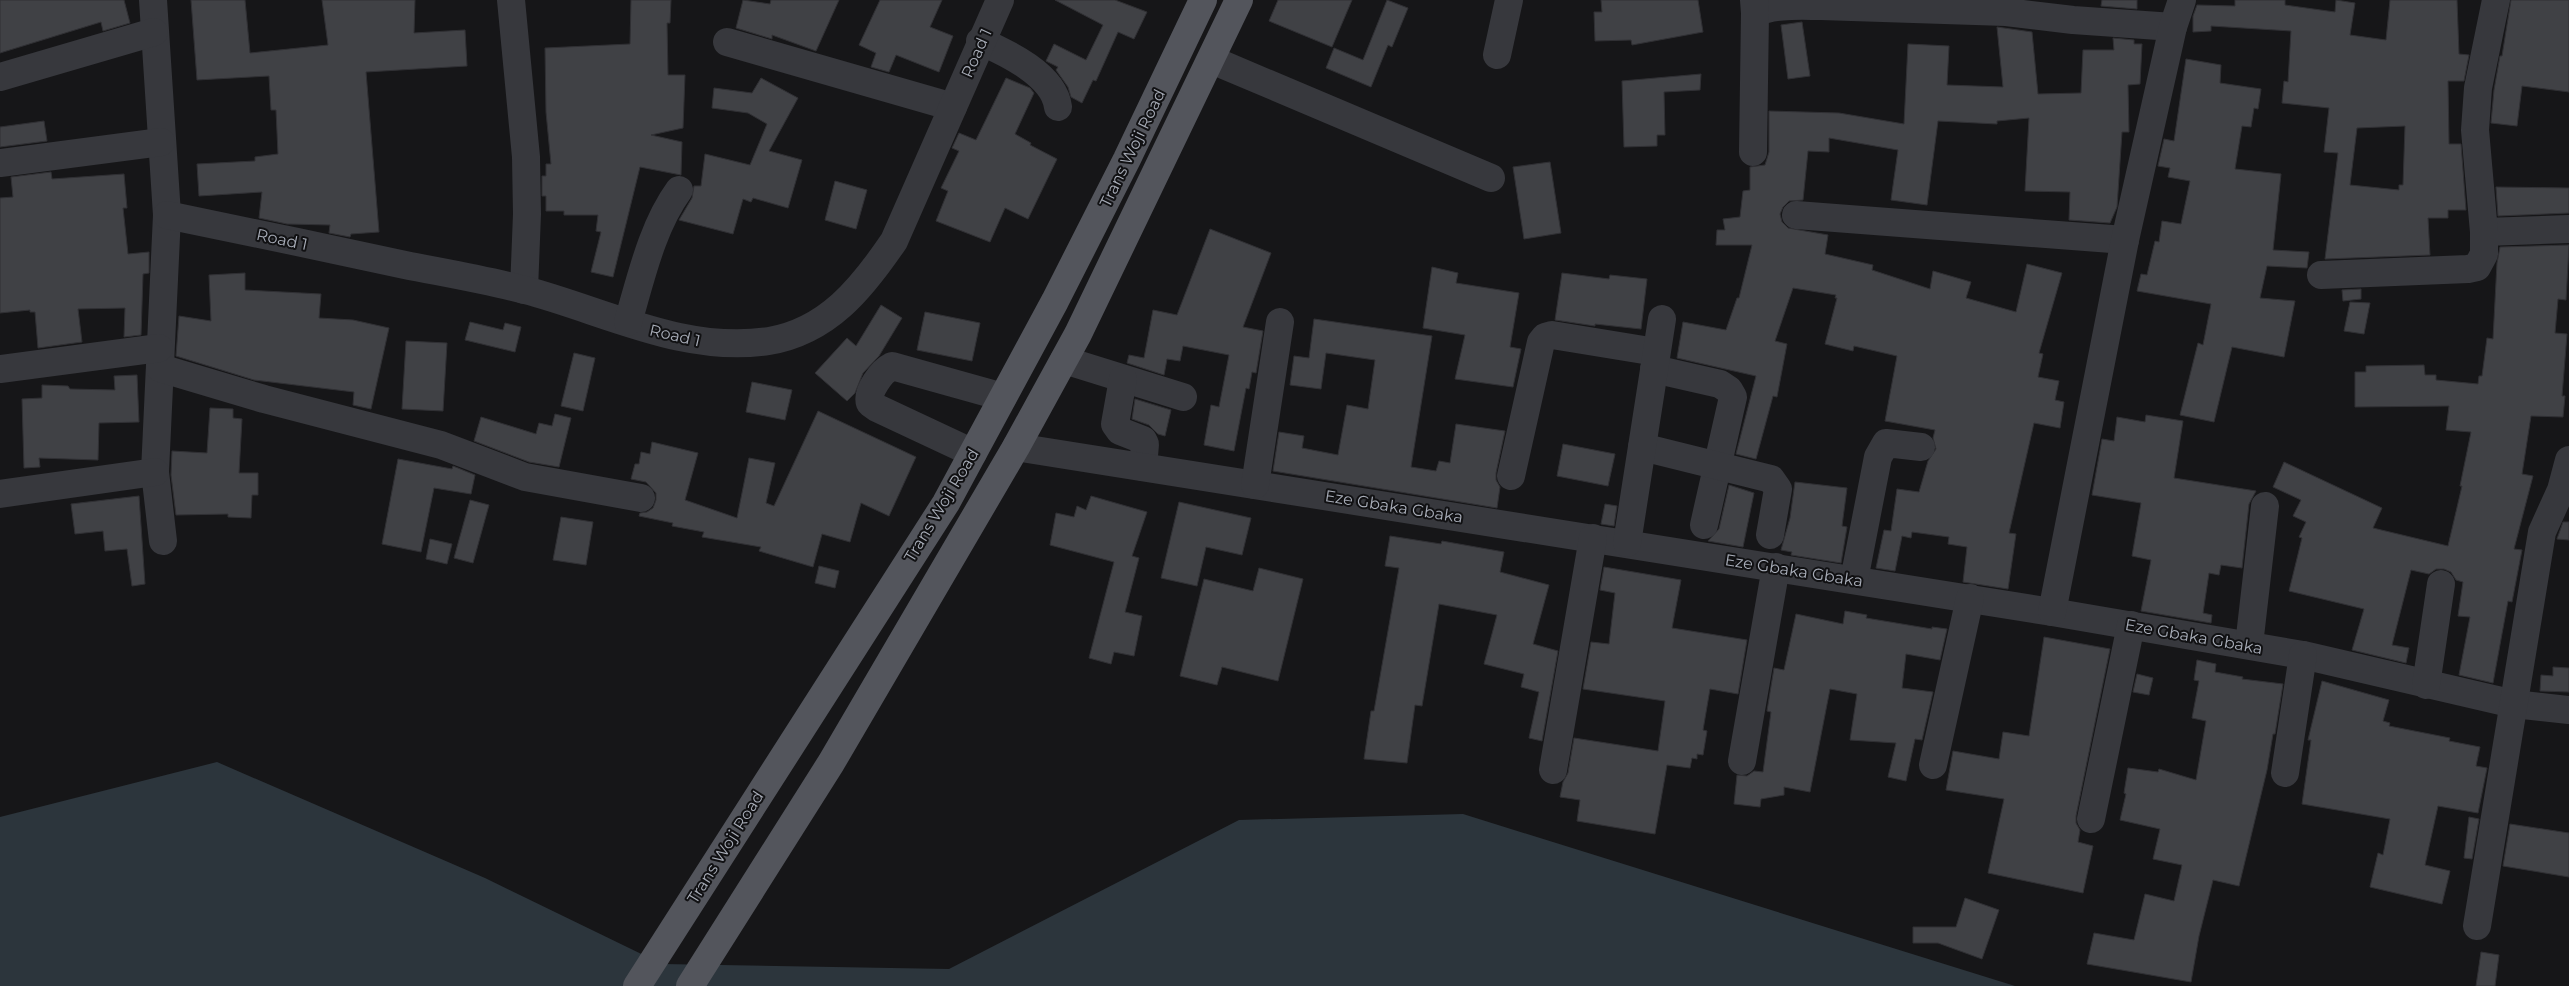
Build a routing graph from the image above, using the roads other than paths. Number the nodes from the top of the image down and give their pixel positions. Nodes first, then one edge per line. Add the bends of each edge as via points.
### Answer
1 (153, 0) edge
2 (512, 0) edge
3 (1000, 0) edge
4 (1203, 0) edge
5 (1239, 0) edge
6 (1509, 0) edge
7 (2182, 0) edge
8 (2496, 0) edge
9 (1754, 6) edge
10 (2173, 27) junction
11 (154, 32) junction
12 (727, 42) dead end
13 (980, 42) junction
14 (1181, 46) junction
15 (1496, 55) dead end
16 (1212, 60) junction
17 (0, 77) edge
18 (953, 107) junction
19 (1058, 107) dead end
20 (161, 142) junction
21 (1753, 152) dead end
22 (0, 163) edge
23 (1491, 178) dead end
24 (679, 190) dead end
25 (166, 215) junction
26 (1796, 215) dead end
27 (2569, 230) edge
28 (2484, 232) junction
29 (2125, 240) junction
30 (2321, 275) dead end
31 (524, 290) junction
32 (1662, 319) dead end
33 (628, 322) junction
34 (1280, 322) dead end
35 (159, 358) junction
36 (1064, 360) junction
37 (1655, 361) junction
38 (0, 369) edge
39 (1124, 379) junction
40 (1003, 397) junction
41 (1183, 397) dead end
42 (1016, 447) junction
43 (1642, 447) junction
44 (1921, 448) dead end
45 (973, 453) junction
46 (2569, 460) edge
47 (1717, 465) junction
48 (1143, 467) junction
49 (155, 472) junction
50 (1512, 476) dead end
51 (1255, 485) junction
52 (0, 494) edge
53 (641, 498) dead end
54 (2265, 506) dead end
55 (1704, 525) dead end
56 (1770, 535) dead end
57 (1593, 538) junction
58 (163, 540) dead end
59 (1627, 543) junction
60 (1776, 567) junction
61 (1854, 580) junction
62 (2441, 584) dead end
63 (1970, 598) junction
64 (2052, 612) junction
65 (2131, 625) junction
66 (2249, 645) junction
67 (2303, 655) junction
68 (2426, 685) junction
69 (2514, 704) junction
70 (2569, 710) edge
71 (1742, 761) dead end
72 (1933, 765) dead end
73 (1553, 770) dead end
74 (2285, 773) dead end
75 (2091, 819) dead end
76 (2477, 926) dead end
77 (637, 986) edge
78 (690, 986) edge

1 - 11 street
2 - 31 street via 526,157
3 - 13 street, Road 1
4 - 14 main road, Trans Woji Road
5 - 16 main road, Trans Woji Road
6 - 15 street
7 - 10 street
8 - 28 street via 2478,88 2475,130
9 - 10 street via 1762,10 1791,6 1840,6 2006,12
9 - 21 street
10 - 29 street
11 - 17 street
11 - 20 street
12 - 18 street
13 - 18 street, Road 1
13 - 19 street via 1014,56 1028,66 1049,88 1057,99
14 - 16 main road
14 - 40 main road, Trans Woji Road via 1073,266
16 - 23 street
16 - 36 main road, Trans Woji Road
18 - 33 street, Road 1 via 894,241 870,276 824,320 805,330 770,340 722,344 687,340
20 - 22 street
20 - 25 street
24 - 33 street via 668,205
25 - 31 street, Road 1
25 - 35 street
26 - 29 street
27 - 28 street
28 - 30 street via 2484,254 2477,267
29 - 64 street
31 - 33 street, Road 1
32 - 37 street
34 - 51 street
35 - 38 street
35 - 49 street
35 - 53 street via 264,398 441,445 524,477
36 - 39 street
36 - 42 main road, Trans Woji Road
37 - 43 street
37 - 47 street via 1729,390 1733,397
37 - 50 street via 1552,335 1545,337 1541,342
39 - 41 street
39 - 48 street via 1115,424 1120,431 1143,440
40 - 45 main road, Trans Woji Road
40 - 45 street via 892,366 886,368 869,394 870,403 877,408
42 - 48 street, Eze Gbaka Gbaka
42 - 78 main road, Trans Woji Road via 831,763
43 - 47 street
43 - 59 street
44 - 61 street via 1886,443 1878,457
45 - 77 main road, Trans Woji Road via 946,503
46 - 69 street via 2561,490 2542,532
47 - 55 street
47 - 56 street via 1772,479 1777,484
48 - 51 street, Eze Gbaka Gbaka
49 - 52 street
49 - 58 street
51 - 57 street, Eze Gbaka Gbaka
54 - 66 street
57 - 59 street, Eze Gbaka Gbaka
57 - 73 street
59 - 60 street, Eze Gbaka Gbaka
60 - 61 street, Eze Gbaka Gbaka
60 - 71 street
61 - 63 street, Eze Gbaka Gbaka
62 - 68 street
63 - 64 street, Eze Gbaka Gbaka
63 - 72 street
64 - 65 street, Eze Gbaka Gbaka
65 - 66 street, Eze Gbaka Gbaka
65 - 75 street
66 - 67 street, Eze Gbaka Gbaka
67 - 68 street, Eze Gbaka Gbaka
67 - 74 street
68 - 69 street, Eze Gbaka Gbaka
69 - 70 street, Eze Gbaka Gbaka
69 - 76 street

